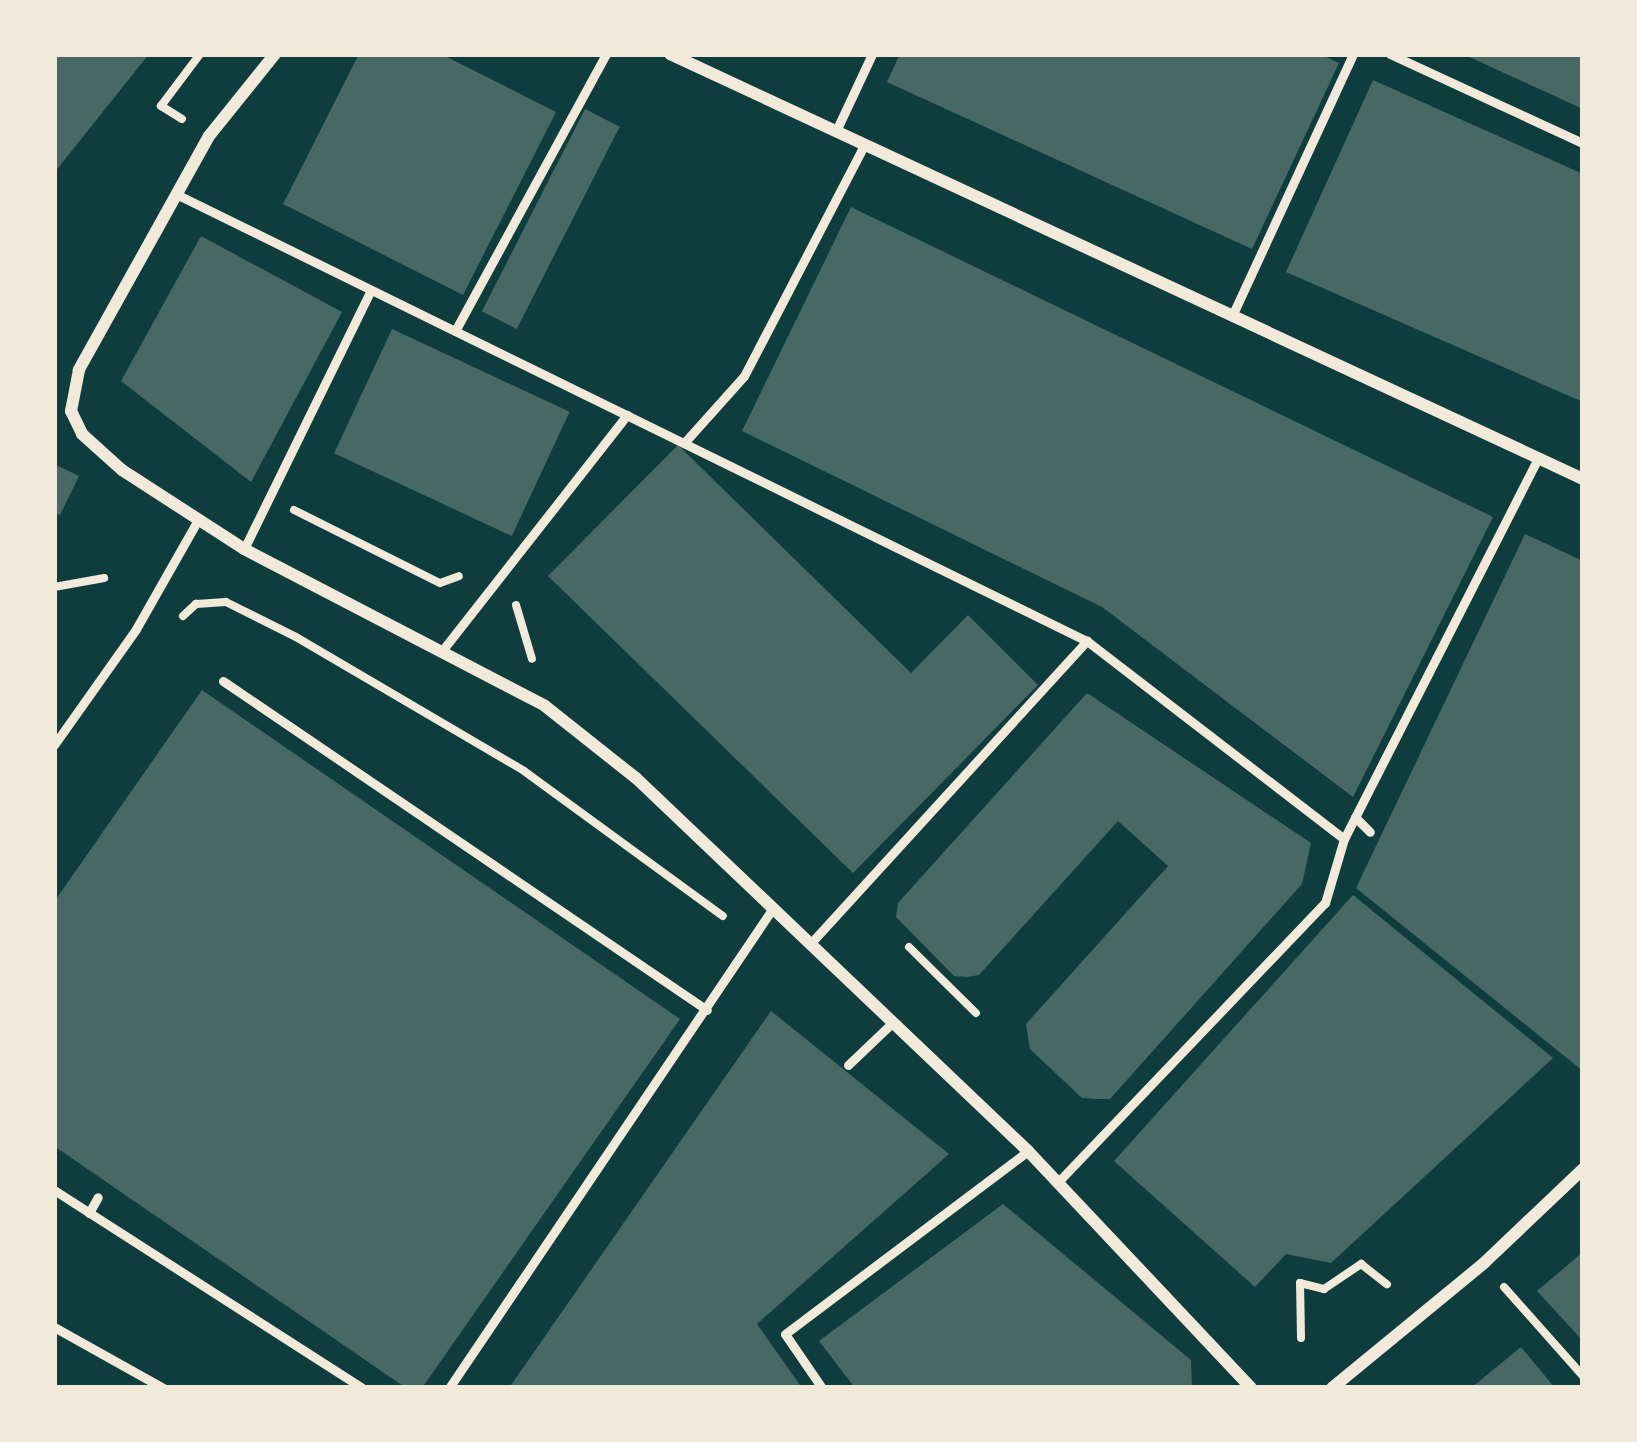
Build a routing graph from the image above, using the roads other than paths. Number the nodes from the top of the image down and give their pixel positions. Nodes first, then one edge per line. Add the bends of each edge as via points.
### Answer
1 (275, 54) edge
2 (606, 54) edge
3 (670, 54) edge
4 (872, 54) edge
5 (1353, 54) edge
6 (1390, 54) edge
7 (836, 131) junction
8 (1583, 142) edge
9 (864, 145) junction
10 (176, 194) junction
11 (371, 290) junction
12 (1232, 316) junction
13 (455, 331) junction
14 (627, 415) junction
15 (684, 443) junction
16 (1539, 457) junction
17 (1583, 478) edge
18 (199, 520) junction
19 (244, 549) junction
20 (1087, 641) junction
21 (445, 647) junction
22 (223, 681) dead end
23 (54, 745) edge
24 (1355, 817) junction
25 (1370, 832) dead end
26 (1344, 839) junction
27 (773, 908) junction
28 (810, 944) junction
29 (707, 1010) junction
30 (891, 1024) junction
31 (848, 1065) dead end
32 (1028, 1151) junction
33 (1583, 1169) edge
34 (1058, 1182) junction
35 (54, 1190) edge
36 (98, 1197) dead end
37 (89, 1213) junction
38 (54, 1327) edge
39 (163, 1388) edge
40 (362, 1388) edge
41 (449, 1388) edge
42 (822, 1388) edge
43 (1251, 1388) edge
44 (1331, 1388) edge

1 - 10 street via 209,136
2 - 13 lane
3 - 7 street
4 - 7 lane
5 - 12 lane
6 - 8 lane
7 - 9 street
9 - 12 street
9 - 15 lane via 744,376
10 - 11 lane
10 - 18 street via 79,370 71,411 94,451
11 - 13 lane
11 - 19 lane
12 - 16 street
13 - 14 lane
14 - 15 lane
14 - 21 lane
15 - 20 lane
16 - 17 street
16 - 24 lane
18 - 19 street
18 - 23 lane
19 - 21 street
20 - 26 lane
20 - 28 lane
21 - 27 street via 544,706 636,778
22 - 29 lane
24 - 25 lane
24 - 26 lane
26 - 34 lane via 1325,903
27 - 28 street
27 - 29 lane
28 - 30 street
29 - 41 lane
30 - 31 lane
30 - 32 street
32 - 34 street
32 - 42 lane via 785,1334
33 - 44 street via 1484,1263
34 - 43 street
35 - 37 lane
36 - 37 lane
37 - 40 lane
38 - 39 lane

